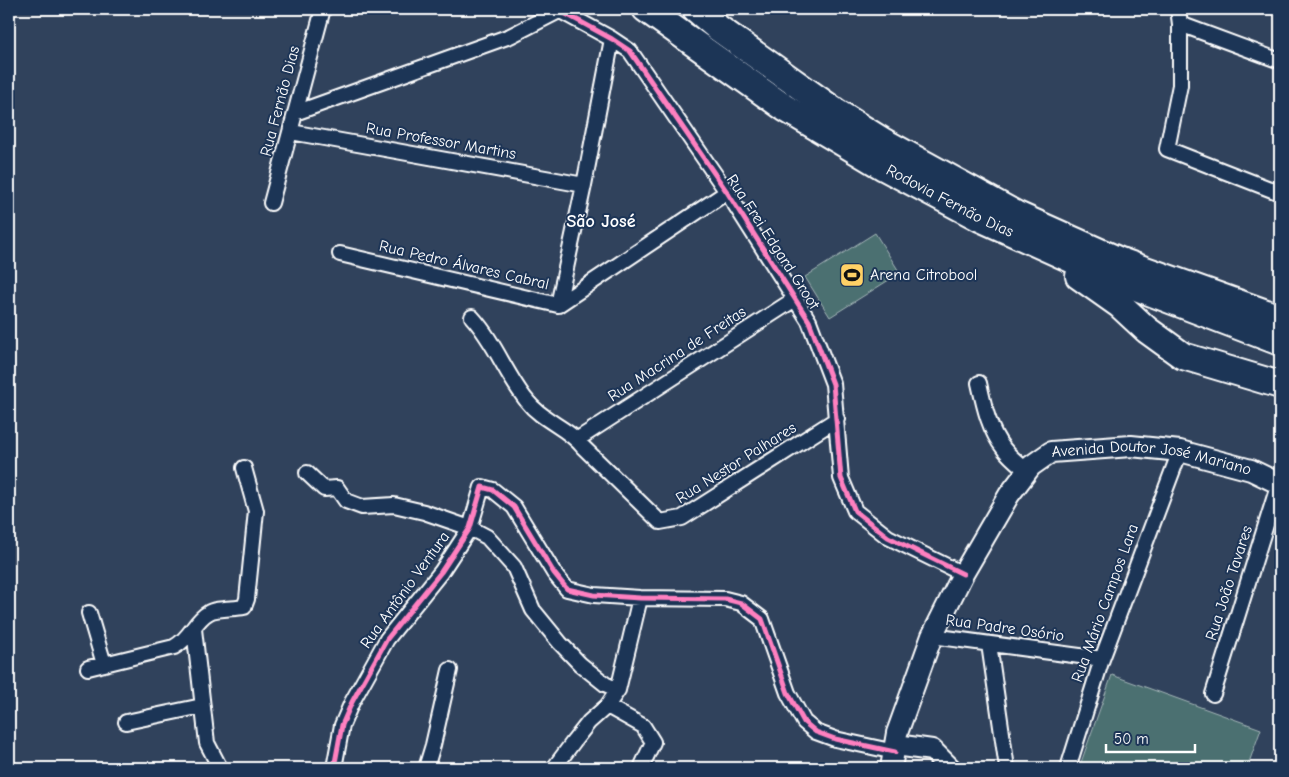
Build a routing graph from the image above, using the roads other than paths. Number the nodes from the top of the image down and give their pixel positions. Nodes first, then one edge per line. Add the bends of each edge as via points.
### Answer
1 (323, 9) edge
2 (646, 9) edge
3 (696, 9) edge
4 (1178, 9) edge
5 (558, 10) edge
6 (1180, 24) junction
7 (612, 39) junction
8 (1280, 61) edge
9 (296, 113) junction
10 (290, 132) junction
11 (584, 186) junction
12 (727, 192) junction
13 (1280, 193) edge
14 (271, 203) dead end
15 (980, 218) junction
16 (340, 254) dead end
17 (795, 299) junction
18 (558, 305) junction
19 (472, 317) dead end
20 (1280, 318) edge
21 (1280, 342) edge
22 (979, 383) dead end
23 (1280, 385) edge
24 (837, 419) junction
25 (578, 439) junction
26 (1180, 451) junction
27 (244, 468) dead end
28 (1027, 471) junction
29 (307, 473) dead end
30 (1280, 483) edge
31 (470, 528) junction
32 (963, 574) junction
33 (640, 598) junction
34 (89, 613) dead end
35 (194, 630) junction
36 (932, 636) junction
37 (989, 644) junction
38 (1102, 660) junction
39 (104, 664) junction
40 (88, 668) dead end
41 (450, 670) dead end
42 (618, 690) junction
43 (1213, 694) dead end
44 (202, 706) junction
45 (607, 706) junction
46 (126, 722) dead end
47 (895, 749) edge
48 (220, 768) edge
49 (334, 768) edge
50 (426, 768) edge
51 (554, 768) edge
52 (641, 768) edge
53 (950, 768) edge
54 (1007, 768) edge
55 (1068, 768) edge

1 - 9 street, Rua Fernão Dias
2 - 15 highway, Rodovia Fernão Dias via 785,108 884,167
3 - 20 highway, Rodovia Fernão Dias via 836,112 1015,214 1120,262
4 - 6 street
5 - 7 street, Rua Frei Edgard Groot
5 - 9 street via 510,36
6 - 8 street
6 - 13 street via 1180,85 1167,149
7 - 11 street
7 - 12 street, Rua Frei Edgard Groot via 630,51
9 - 10 street, Rua Fernão Dias
10 - 11 street, Rua Professor Martins
10 - 14 street, Rua Fernão Dias
11 - 18 street
12 - 17 street, Rua Frei Edgard Groot
12 - 18 street, Rua Pedro Álvares Cabral
15 - 21 highway, Rodovia Fernão Dias via 1112,278
15 - 23 highway via 998,235 1081,277 1120,304 1147,330 1183,356
16 - 18 street, Rua Pedro Álvares Cabral
17 - 24 street, Rua Frei Edgard Groot via 809,321 833,384
17 - 25 street, Rua Macrina de Freitas
19 - 25 street, Rua Nestor Palhares via 488,336 527,402 553,424
22 - 28 street via 987,419 1000,443
24 - 25 street, Rua Nestor Palhares via 682,518 660,522
24 - 32 street, Rua Frei Edgard Groot via 841,478 855,511 888,537
26 - 28 street, Avenida Doutor José Mariano via 1131,446 1051,452
26 - 30 street, Avenida Doutor José Mariano via 1251,470
26 - 38 street, Rua Mário Campos Lara
27 - 35 street via 256,511 247,599 244,607 213,610 206,614
28 - 32 street, Avenida Doutor José Mariano via 1009,495
29 - 31 street via 324,489 337,488 346,501 362,507 394,505
30 - 43 street, Rua João Tavares
31 - 33 street, Rua Antônio Ventura via 482,487 493,490 514,507 567,589
31 - 42 street via 487,538 506,556 533,610 560,643 580,664
31 - 49 street, Rua Antônio Ventura via 387,639 342,725
32 - 36 street, Avenida Doutor José Mariano
33 - 42 street
33 - 47 street via 725,599 741,603 762,619 788,693 804,722 816,732 835,739
34 - 39 street
35 - 39 street via 174,646
35 - 44 street
36 - 37 street, Rua Padre Osório
36 - 47 street, Avenida Doutor José Mariano
37 - 38 street, Rua Padre Osório
37 - 54 street
38 - 55 street, Rua Mário Campos Lara
39 - 40 street
41 - 50 street
42 - 45 street
44 - 46 street
44 - 48 street via 207,743
45 - 51 street via 589,722
45 - 52 street via 643,726 654,742
47 - 53 street via 932,750

